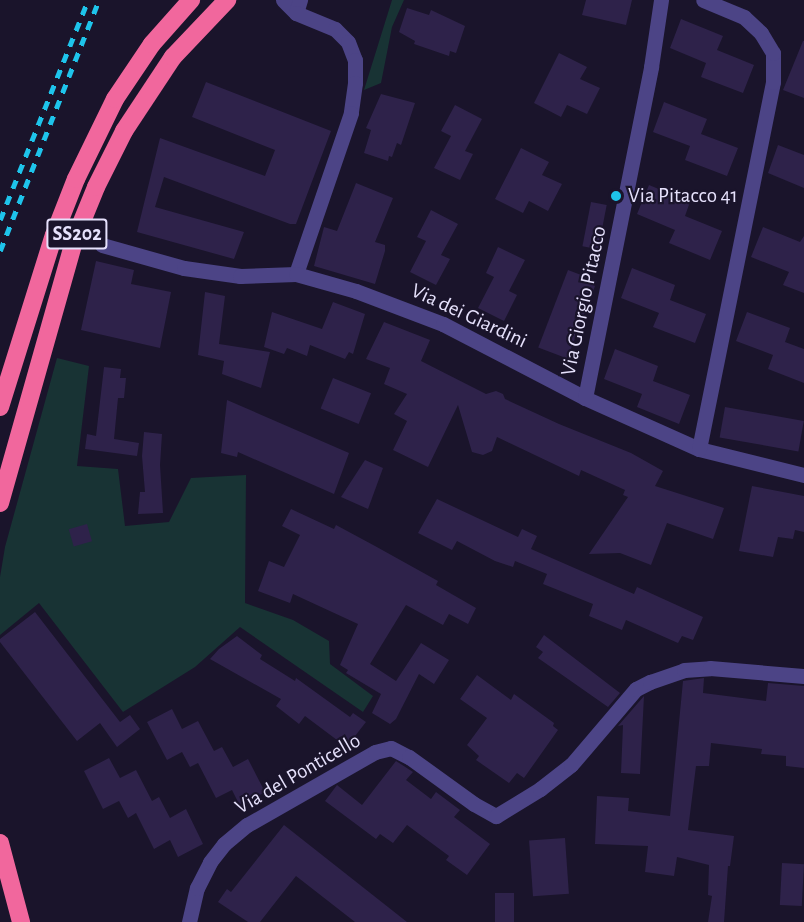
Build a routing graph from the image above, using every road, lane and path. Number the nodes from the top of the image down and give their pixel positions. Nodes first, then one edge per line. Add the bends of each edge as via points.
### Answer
1 (191, 0) edge
2 (227, 0) edge
3 (283, 0) edge
4 (661, 0) edge
5 (703, 0) edge
6 (298, 7) edge
7 (102, 245) dead end
8 (296, 274) junction
9 (19, 340) junction
10 (0, 385) edge
11 (585, 398) junction
12 (0, 407) edge
13 (699, 449) junction
14 (804, 476) edge
15 (0, 503) edge
16 (804, 676) edge
17 (0, 843) edge
18 (21, 922) edge
19 (189, 922) edge

1 - 9 highway, SS202 via 152,44 115,99 58,224
2 - 15 highway, SS202 via 173,57 124,132 96,187 74,241
3 - 6 street
4 - 11 street, Via Giorgio Pitacco
5 - 13 street via 744,17 762,33 773,53 773,82
6 - 8 street via 335,29 348,42 355,60 356,83 351,113
7 - 8 street, Via dei Giardini via 184,268 240,276
8 - 11 street, Via dei Giardini via 416,312
9 - 10 highway
9 - 12 highway, SS202
11 - 13 street, Via dei Giardini
13 - 14 street, Via dei Giardini
16 - 19 street, Via del Ponticello via 710,668 684,670 650,682 636,689 571,765 496,816 409,757 391,748 375,752 247,825 224,844 197,888
17 - 18 highway

